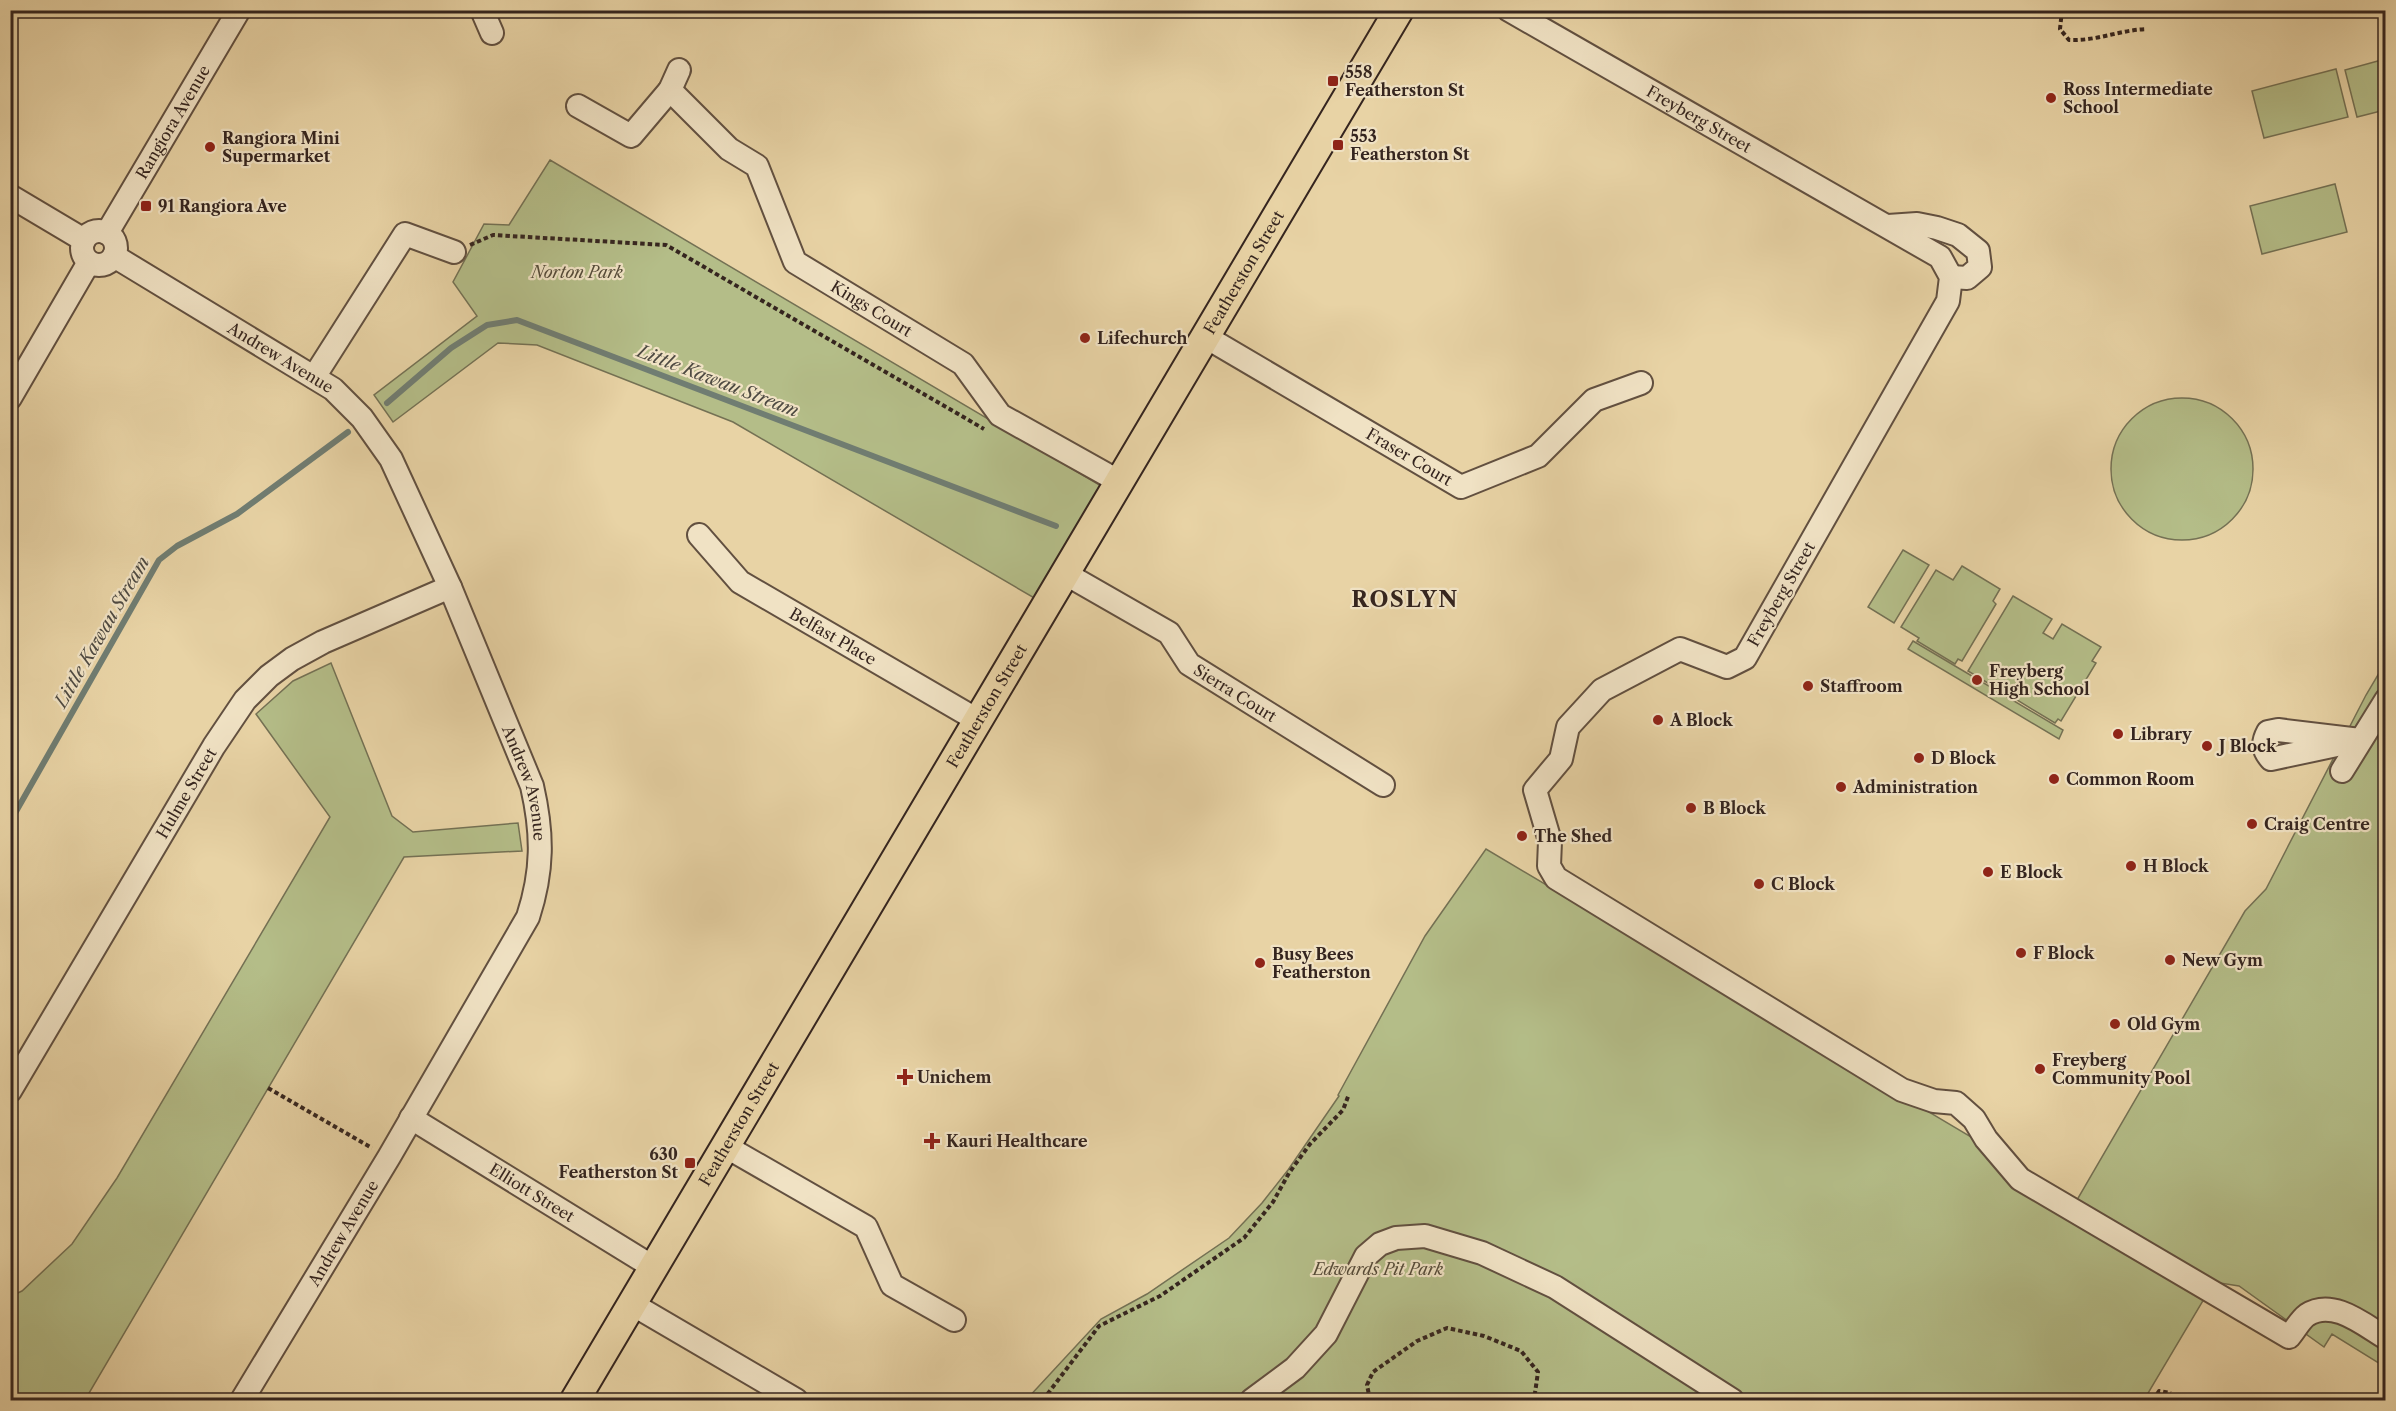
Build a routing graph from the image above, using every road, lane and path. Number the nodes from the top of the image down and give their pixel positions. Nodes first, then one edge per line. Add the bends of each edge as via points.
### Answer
1 (239, 10) edge
2 (482, 10) edge
3 (1399, 10) edge
4 (1509, 10) edge
5 (2062, 10) edge
6 (2147, 28) dead end
7 (492, 33) dead end
8 (578, 106) dead end
9 (10, 196) edge
10 (1888, 226) junction
11 (107, 233) junction
12 (84, 240) junction
13 (454, 252) joint
14 (114, 256) junction
15 (89, 262) junction
16 (1951, 277) junction
17 (1206, 337) junction
18 (314, 377) junction
19 (1641, 383) dead end
20 (10, 398) edge
21 (993, 434) dead end
22 (1120, 482) junction
23 (699, 535) dead end
24 (1066, 574) junction
25 (450, 587) junction
26 (2385, 700) edge
27 (978, 721) junction
28 (2342, 771) dead end
29 (1383, 785) dead end
30 (268, 1088) dead end
31 (10, 1091) edge
32 (1349, 1094) dead end
33 (411, 1118) junction
34 (725, 1146) junction
35 (389, 1157) junction
36 (653, 1267) junction
37 (632, 1304) junction
38 (954, 1320) dead end
39 (2385, 1338) edge
40 (2170, 1393) dead end
41 (242, 1401) edge
42 (575, 1401) edge
43 (796, 1401) edge
44 (1043, 1401) edge
45 (1252, 1401) edge
46 (1370, 1401) edge
47 (1533, 1401) edge
48 (1732, 1401) edge
49 (2153, 1401) edge

1 - 11 street, Rangiora Avenue
2 - 7 street
3 - 17 main road, Featherston Street
4 - 10 street, Freyberg Street
5 - 6 path via 2060,29 2069,40 2090,40
8 - 22 street, Kings Court via 631,136 674,80 729,149 757,166 795,262 963,364 1000,415
9 - 12 street
10 - 16 street, Freyberg Street via 1940,258
10 - 16 street via 1917,224 1958,235 1978,251 1980,267 1966,278
11 - 12 street via 89,233
11 - 14 street via 114,240
12 - 15 street via 81,247
13 - 18 street via 405,234
13 - 21 path via 492,235 666,245
14 - 15 street via 103,266
14 - 18 street, Andrew Avenue
15 - 20 street
16 - 39 street, Freyberg Street via 1948,301 1745,658 1727,667 1680,649 1602,690 1568,727 1561,759 1535,790 1550,841 1549,866 1556,878 1902,1090 1934,1101 1956,1103 1974,1119 2020,1179 2289,1337 2305,1316 2330,1309
17 - 19 street, Fraser Court via 1461,487 1538,456 1594,400
17 - 22 main road, Featherston Street
18 - 25 street, Andrew Avenue via 333,389 377,436
22 - 24 main road, Featherston Street
23 - 27 street, Belfast Place via 740,582
24 - 27 main road, Featherston Street
24 - 29 street, Sierra Court via 1169,633 1189,664
25 - 31 street, Hulme Street via 292,659 245,700 213,746
25 - 33 street, Andrew Avenue via 532,786 540,819 541,852 528,917
26 - 28 street
27 - 34 main road, Featherston Street
30 - 35 path
32 - 44 path via 1343,1110 1310,1144 1273,1202 1244,1238 1160,1296 1099,1326
33 - 35 street, Andrew Avenue
33 - 36 street, Elliott Street
34 - 36 main road, Featherston Street
34 - 38 street via 866,1227 892,1285
35 - 41 street, Andrew Avenue
36 - 37 main road, Featherston Street
37 - 42 main road, Featherston Street
37 - 43 street
40 - 49 path via 2158,1391
45 - 48 street via 1295,1368 1326,1334 1366,1256 1380,1244 1396,1238 1425,1236 1482,1253 1556,1287
46 - 47 path via 1367,1385 1373,1372 1417,1341 1447,1328 1484,1336 1521,1351 1538,1372

